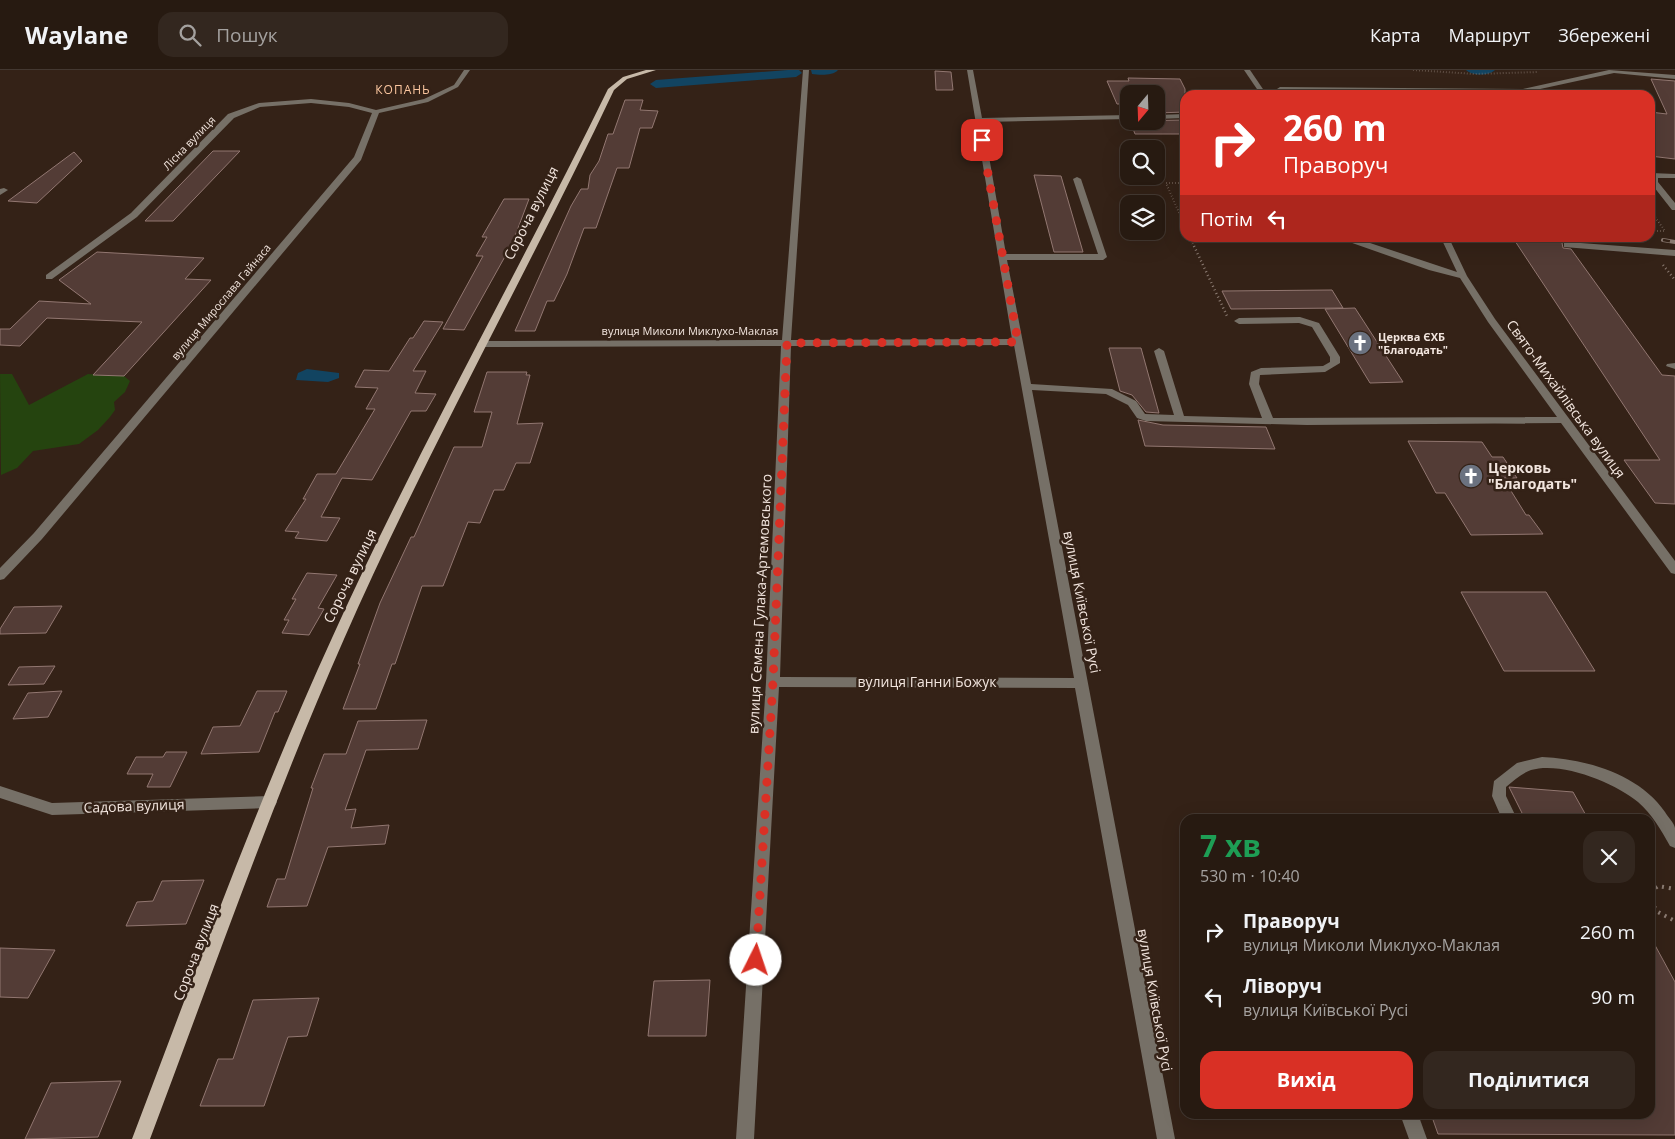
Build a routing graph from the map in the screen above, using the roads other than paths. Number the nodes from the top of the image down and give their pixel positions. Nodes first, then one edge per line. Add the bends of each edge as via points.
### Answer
1 (467, 70) edge
2 (653, 70) edge
3 (806, 70) edge
4 (970, 70) edge
5 (1247, 70) edge
6 (1615, 70) edge
7 (1644, 72) edge
8 (1675, 77) edge
9 (1280, 89) dead end
10 (1261, 90) edge
11 (1520, 90) joint
12 (376, 112) junction
13 (1180, 116) edge
14 (1120, 117) edge
15 (1165, 117) edge
16 (979, 120) junction
17 (1655, 175) edge
18 (1675, 176) edge
19 (1077, 179) dead end
20 (1655, 183) edge
21 (1675, 208) edge
22 (1358, 242) edge
23 (1446, 242) edge
24 (1567, 245) dead end
25 (1675, 253) edge
26 (1002, 257) junction
27 (1463, 276) junction
28 (49, 277) dead end
29 (1239, 321) road end
30 (1018, 342) junction
31 (787, 343) junction
32 (482, 344) junction
33 (1159, 351) dead end
34 (1026, 387) junction
35 (1180, 419) junction
36 (1564, 420) junction
37 (1269, 421) junction
38 (1675, 570) edge
39 (0, 576) edge
40 (773, 682) junction
41 (1082, 683) junction
42 (0, 792) edge
43 (270, 802) junction
44 (1508, 814) edge
45 (1675, 841) edge
46 (1411, 1119) edge
47 (141, 1139) edge
48 (745, 1139) edge
49 (1166, 1139) edge
50 (1418, 1139) edge

1 - 12 street via 456,86 426,101
2 - 32 main road, Сороча вулиця via 625,78 611,88
3 - 31 street, вулиця Семена Гулака-Артемовського
4 - 16 street, вулиця Київської Русі
5 - 10 street
6 - 7 street
6 - 11 street
7 - 8 street
9 - 11 street
12 - 28 street, Лісна вулиця via 311,101 258,105 231,116 134,215
12 - 39 street, вулиця Мирослава Гайнаса via 358,158 38,536
13 - 15 street
14 - 16 street
16 - 26 street, вулиця Київської Русі
17 - 18 street
19 - 26 street via 1103,257
20 - 21 street
22 - 27 street via 1436,270
23 - 27 street, Свято-Михайлівська вулиця
24 - 25 street
26 - 30 street, вулиця Київської Русі
27 - 36 street, Свято-Михайлівська вулиця via 1490,320
29 - 37 street via 1300,320 1316,324 1335,357 1335,364 1326,369 1261,371 1256,374 1254,384
30 - 31 street, вулиця Миколи Миклухо-Маклая
30 - 34 street, вулиця Київської Русі
31 - 32 street, вулиця Миколи Миклухо-Маклая
31 - 40 street, вулиця Семена Гулака-Артемовського
32 - 43 main road, Сороча вулиця via 340,635
33 - 35 street
34 - 35 street via 1108,391 1132,403 1146,418
34 - 41 street, вулиця Київської Русі
35 - 37 street
36 - 37 street
36 - 38 street, Свято-Михайлівська вулиця
40 - 41 street, вулиця Ганни Божук
40 - 48 street, вулиця Семена Гулака-Артемовського
41 - 49 street, вулиця Київської Русі
42 - 43 street, Садова вулиця via 52,809
43 - 47 main road, Сороча вулиця
44 - 45 street via 1499,796 1499,785 1511,773 1532,764 1557,764 1615,780 1638,793 1658,812
46 - 50 street

